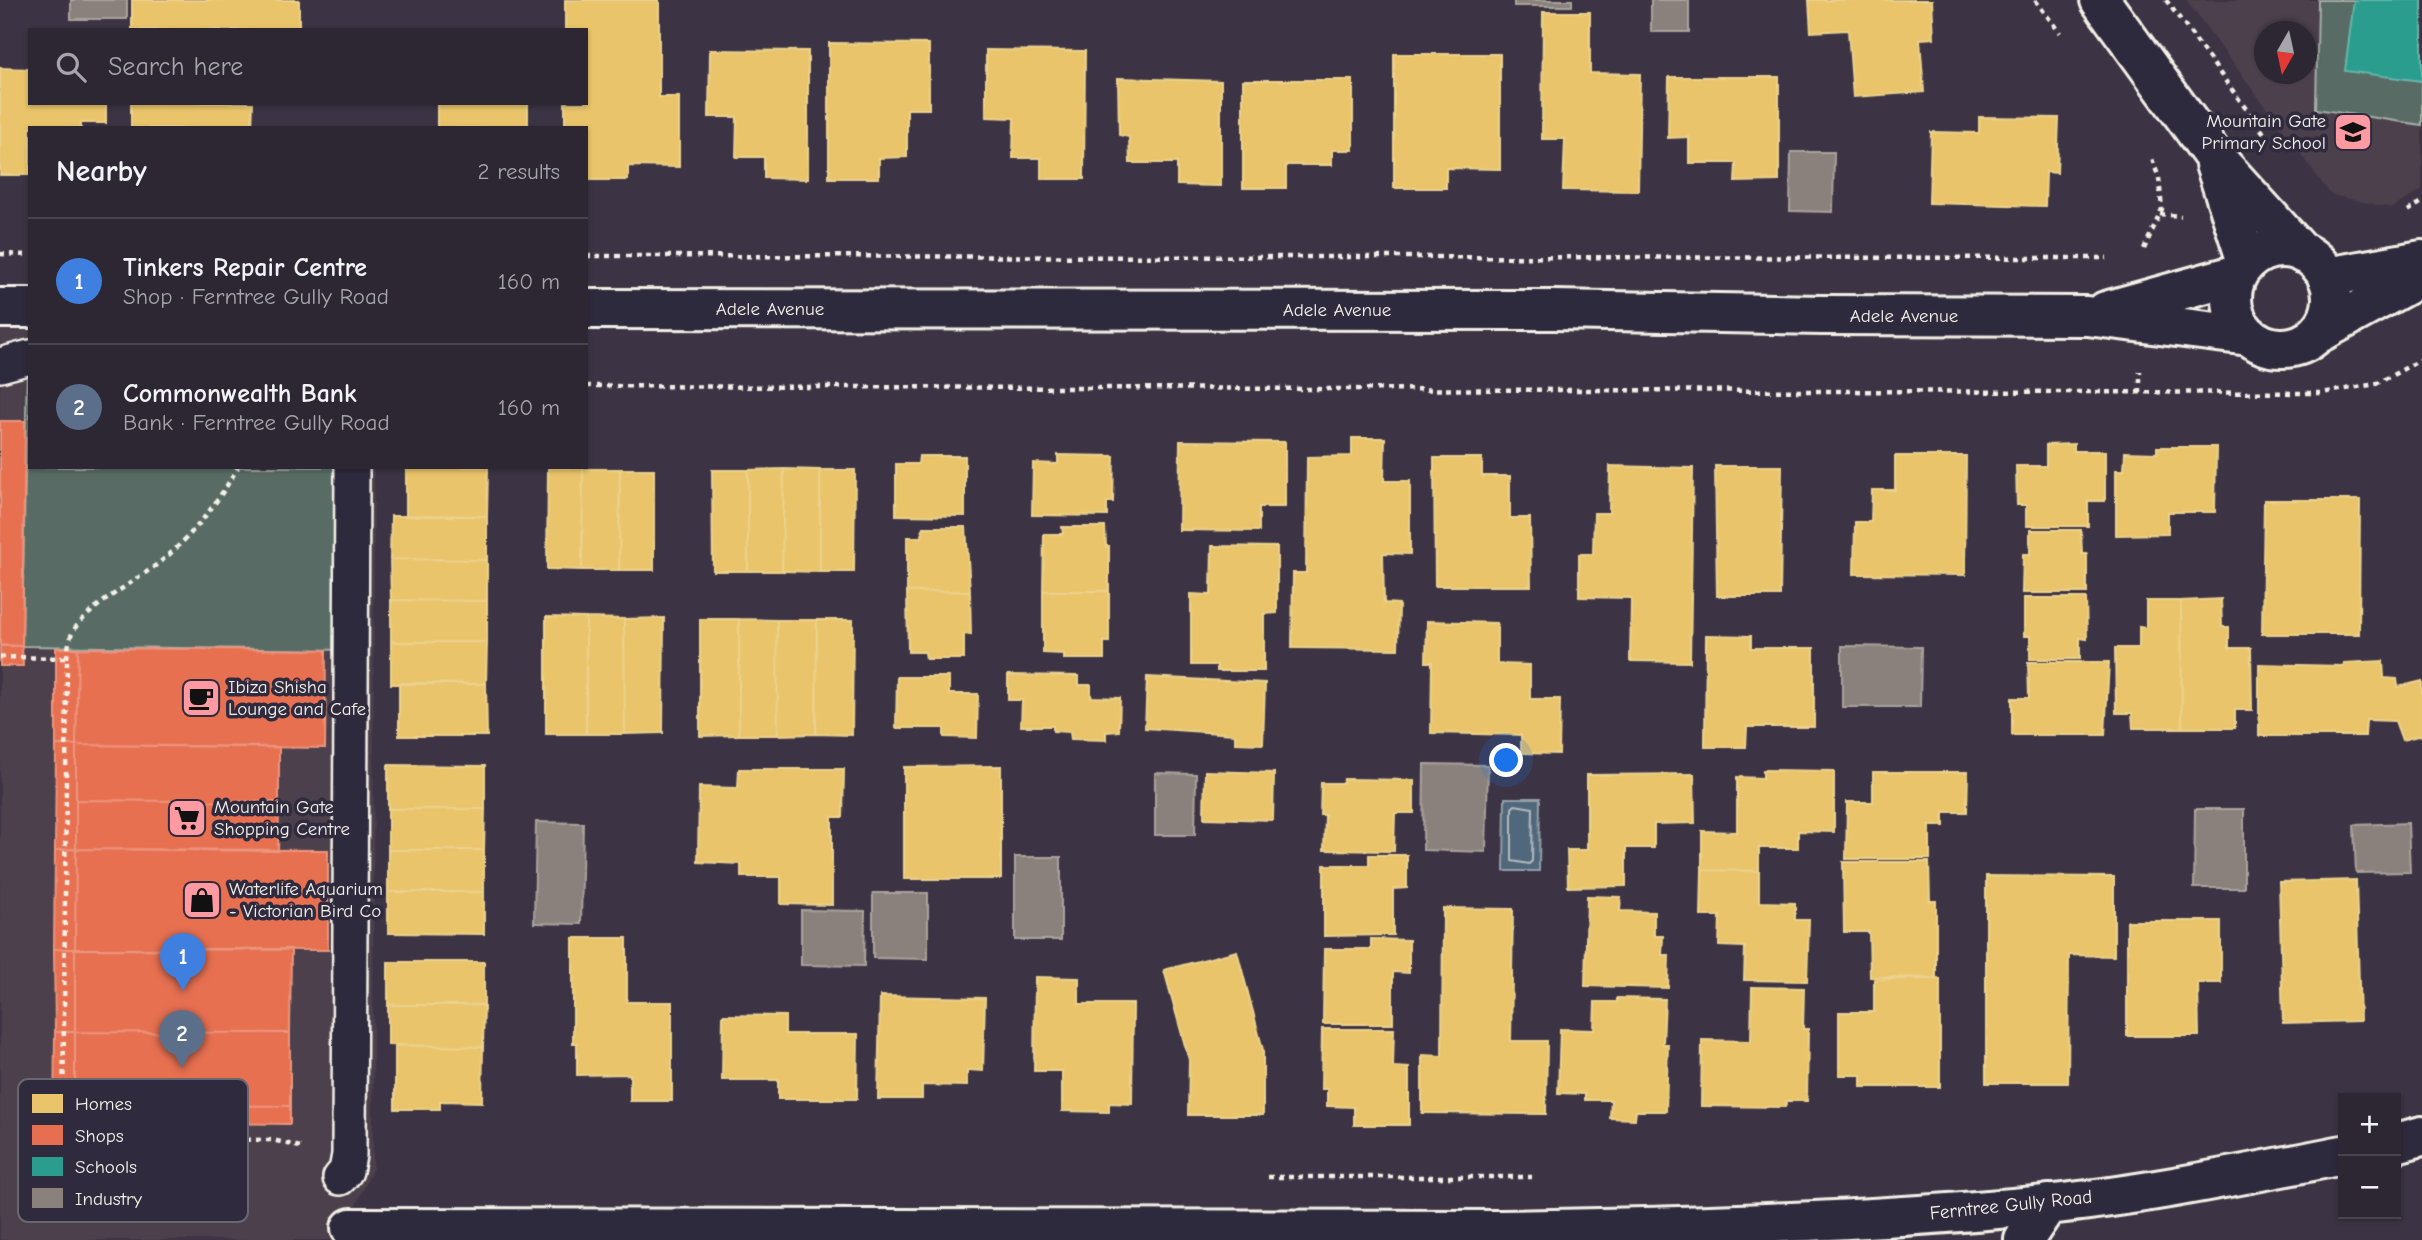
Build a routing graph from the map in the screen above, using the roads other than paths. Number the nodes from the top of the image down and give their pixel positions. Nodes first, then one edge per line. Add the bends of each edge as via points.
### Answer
1 (2100, 0) edge
2 (2211, 153) junction
3 (2422, 260) edge
4 (2315, 265) junction
5 (2242, 268) junction
6 (2422, 276) edge
7 (0, 308) edge
8 (28, 308) edge
9 (588, 309) edge
10 (2087, 316) junction
11 (2316, 334) junction
12 (2249, 336) junction
13 (28, 358) edge
14 (0, 365) edge
15 (352, 469) edge
16 (2422, 1136) edge
17 (2401, 1142) edge
18 (2338, 1156) edge
19 (340, 1178) dead end
20 (2048, 1204) junction
21 (352, 1228) dead end
22 (495, 1234) edge
23 (1506, 1235) edge
24 (2024, 1240) edge

1 - 2 street
2 - 4 street
2 - 5 street
3 - 4 street
4 - 5 street via 2273,249
4 - 11 street via 2331,308
5 - 10 street, Adele Avenue
5 - 12 street via 2232,290 2233,307 2237,323
6 - 11 street
7 - 8 street
9 - 10 street, Adele Avenue via 1554,310
10 - 12 street, Adele Avenue
11 - 12 street via 2290,348 2275,348
13 - 14 lane
15 - 19 lane via 349,1155
16 - 17 street
18 - 20 street, Ferntree Gully Road
20 - 23 street, Ferntree Gully Road via 1815,1222
20 - 24 street
21 - 22 street, Ferntree Gully Road
22 - 23 street, Ferntree Gully Road

